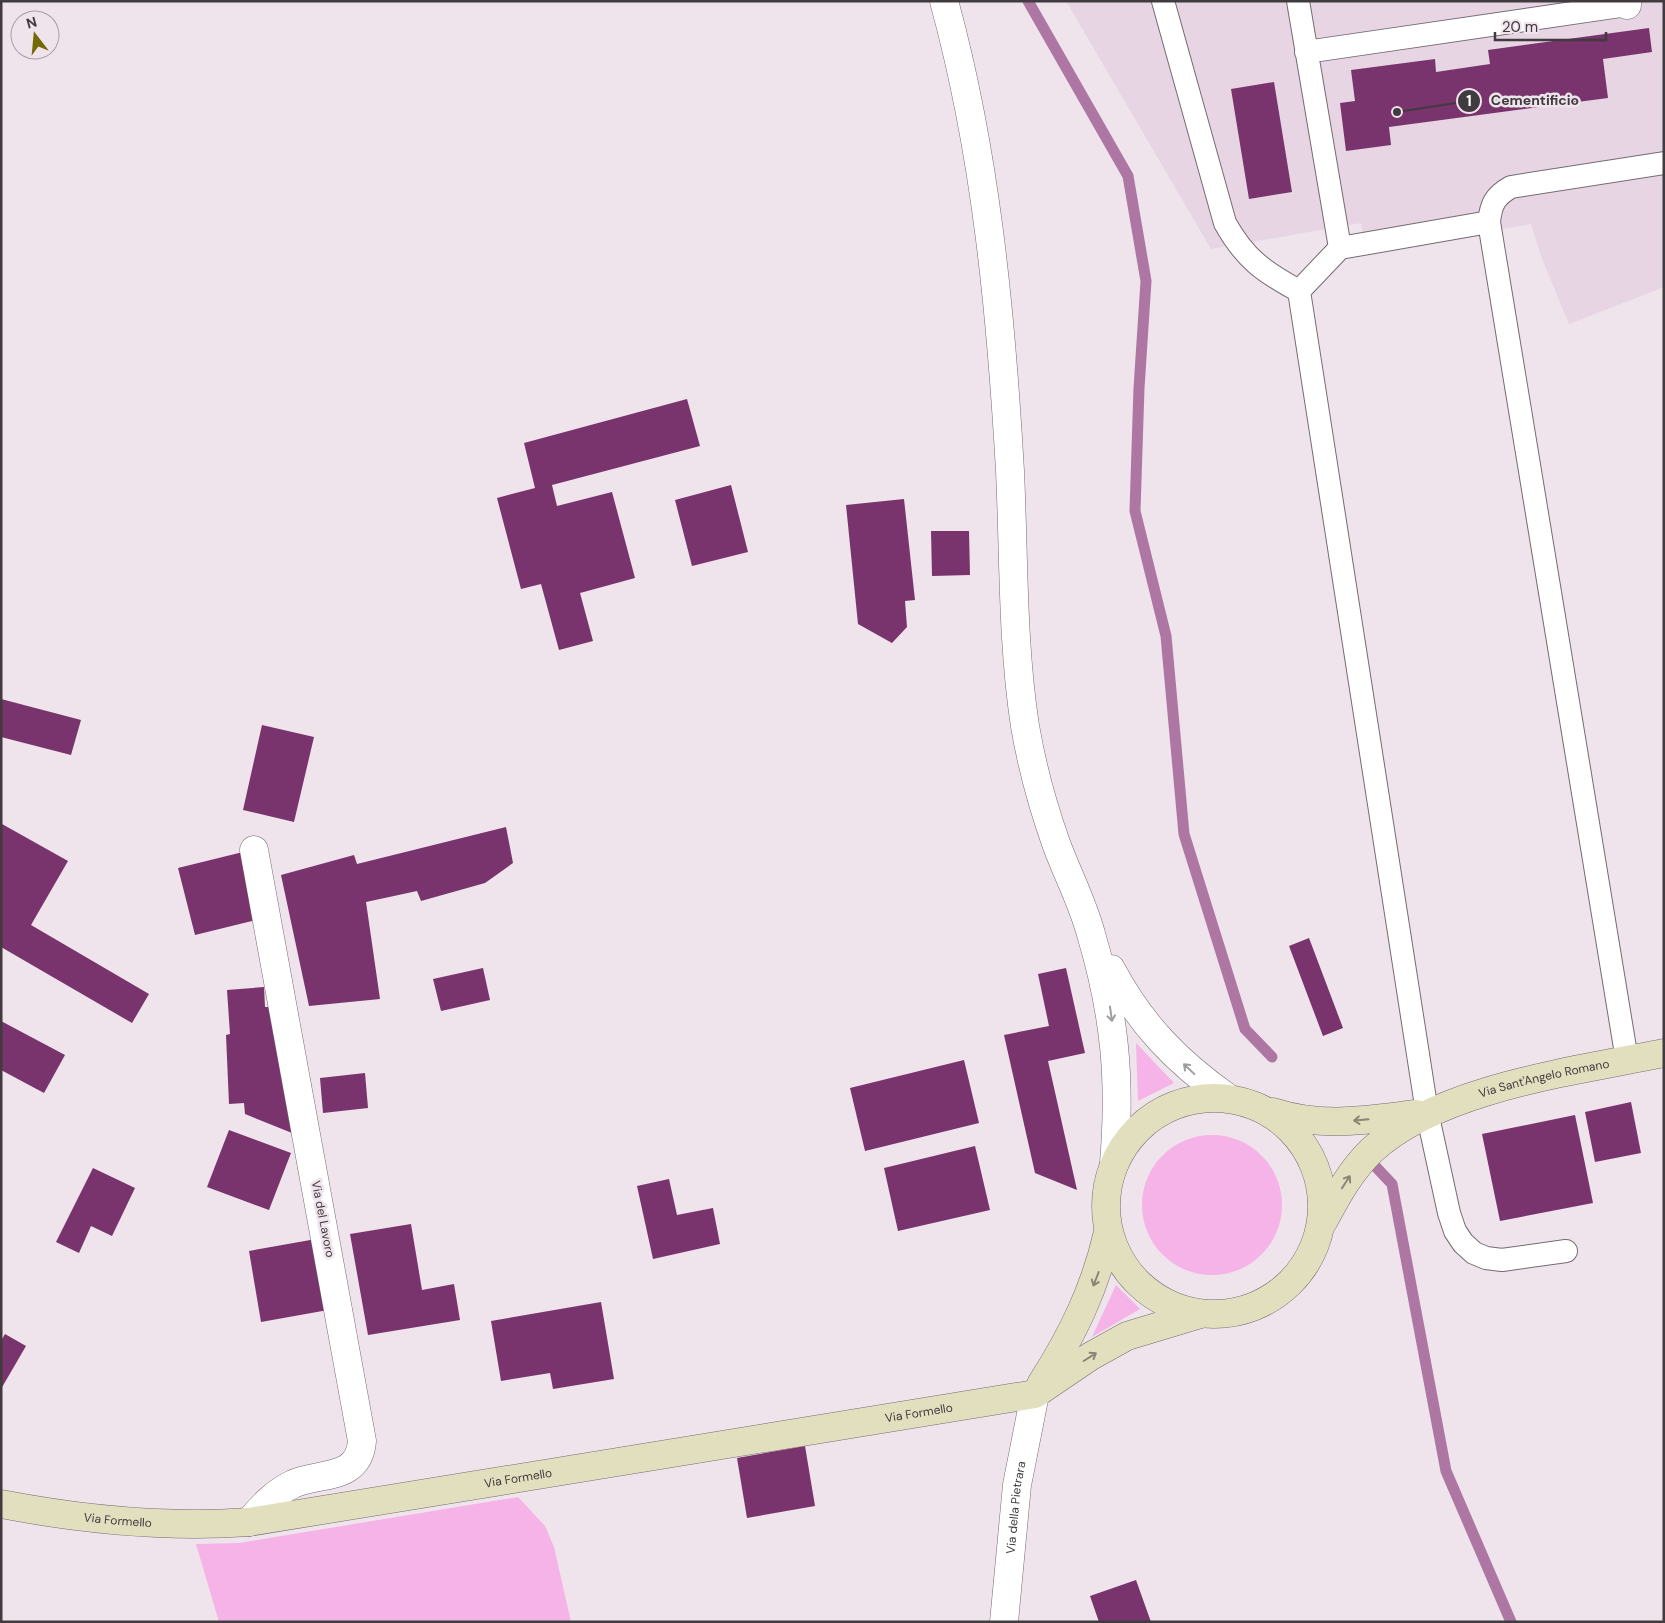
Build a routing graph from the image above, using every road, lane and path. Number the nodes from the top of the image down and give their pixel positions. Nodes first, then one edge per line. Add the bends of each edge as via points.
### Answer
1 (944, 1) edge
2 (1163, 1) edge
3 (1298, 1) edge
4 (1627, 3) edge
5 (1306, 52) junction
6 (1664, 162) edge
7 (1490, 222) junction
8 (1340, 248) junction
9 (1299, 291) junction
10 (254, 850) dead end
11 (1091, 932) junction
12 (1664, 1052) edge
13 (1627, 1060) junction
14 (1228, 1098) junction
15 (1262, 1108) junction
16 (1427, 1112) junction
17 (1114, 1163) junction
18 (1322, 1225) junction
19 (1108, 1232) junction
20 (1566, 1251) dead end
21 (1200, 1314) junction
22 (1035, 1394) junction
23 (1, 1504) edge
24 (248, 1522) junction
25 (1004, 1622) edge

1 - 11 street via 971,122 996,275 1005,388 1016,632 1025,727 1048,819
2 - 9 lane via 1225,223 1250,260
3 - 5 lane
4 - 5 lane
5 - 8 lane
6 - 7 lane via 1511,187 1496,198
7 - 8 lane
7 - 13 lane
8 - 9 lane
9 - 16 lane
10 - 24 street, Via del Lavoro via 362,1441 361,1452 347,1469 282,1490
14 -> 11 street via 1194,1074 1156,1037 1128,1001
11 -> 17 street via 1110,1009 1117,1071
12 - 13 main road, Via Sant'Angelo Romano
13 - 16 main road, Via Sant'Angelo Romano via 1500,1088
14 - 15 main road, Via Sant'Angelo Romano
14 - 17 main road, Via Sant'Angelo Romano via 1193,1099 1160,1112 1132,1134
16 -> 15 main road, Via Sant'Angelo Romano via 1325,1123 1291,1118
15 - 18 main road via 1290,1128 1311,1156 1322,1190
18 -> 16 main road, Via Sant'Angelo Romano via 1346,1180 1371,1151 1394,1131
16 - 20 lane via 1449,1212 1463,1243 1474,1253 1502,1260
17 - 19 main road, Via Sant'Angelo Romano via 1105,1198
18 - 21 main road via 1310,1258 1295,1279 1275,1296 1251,1308 1226,1314
19 - 21 main road via 1117,1256 1132,1278 1175,1308
19 -> 22 main road via 1100,1268 1087,1303
22 -> 21 main road via 1090,1356 1127,1336
22 - 24 main road, Via Formello
22 - 25 street, Via della Pietrara via 1017,1485
23 - 24 main road, Via Formello via 127,1523 200,1525

